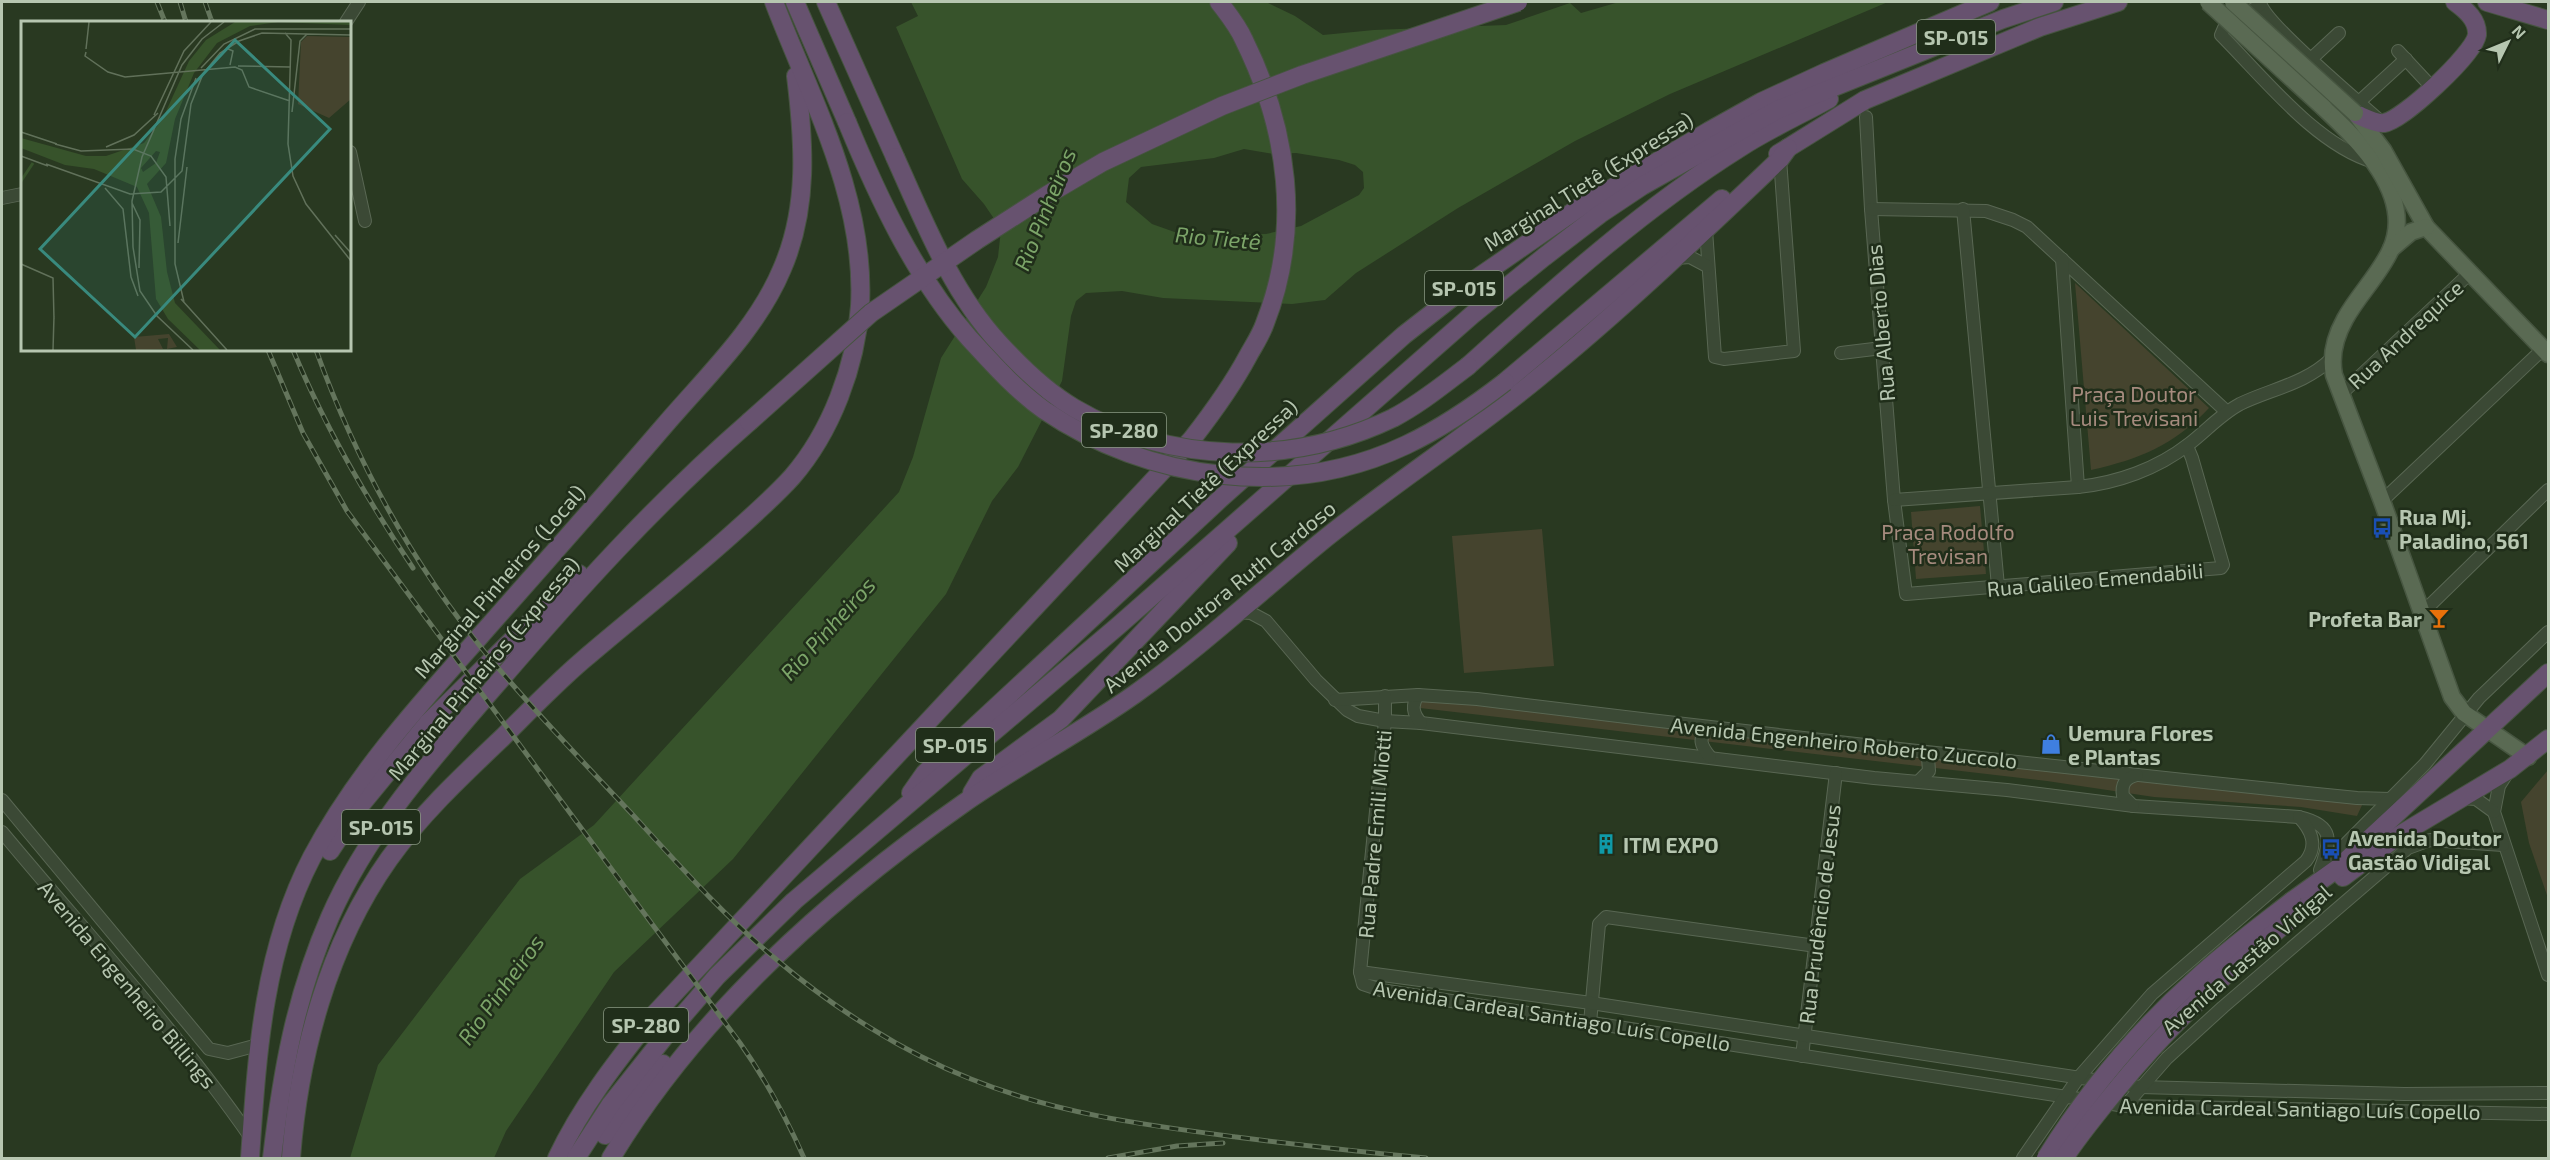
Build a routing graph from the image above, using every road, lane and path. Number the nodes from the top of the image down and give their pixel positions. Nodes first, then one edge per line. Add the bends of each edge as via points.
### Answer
1 (359, 2) edge
2 (774, 2) edge
3 (795, 2) edge
4 (826, 2) edge
5 (1219, 2) edge
6 (1518, 2) edge
7 (1990, 2) edge
8 (2054, 2) edge
9 (2118, 2) edge
10 (2208, 2) edge
11 (2233, 2) edge
12 (2455, 2) edge
13 (2487, 2) edge
14 (2260, 3) edge
15 (2548, 20) edge
16 (347, 21) edge
17 (2339, 33) dead end
18 (794, 53) junction
19 (2311, 59) junction
20 (1860, 76) junction
21 (2426, 81) dead end
22 (2357, 110) junction
23 (1866, 117) dead end
24 (2382, 123) junction
25 (1784, 153) junction
26 (351, 157) edge
27 (2374, 162) junction
28 (2399, 177) junction
29 (1754, 184) junction
30 (21, 194) edge
31 (2, 198) edge
32 (1781, 201) junction
33 (1871, 209) junction
34 (1963, 209) junction
35 (365, 221) dead end
36 (2426, 227) junction
37 (1706, 230) junction
38 (2391, 249) junction
39 (1676, 258) junction
40 (2062, 259) junction
41 (1707, 266) junction
42 (2470, 273) junction
43 (1882, 348) junction
44 (2546, 352) edge
45 (1841, 353) dead end
46 (1468, 366) joint
47 (2328, 369) junction
48 (1399, 380) junction
49 (2341, 394) junction
50 (2227, 412) junction
51 (2187, 446) junction
52 (2078, 487) junction
53 (2548, 490) edge
54 (1988, 493) junction
55 (1894, 500) junction
56 (2382, 501) junction
57 (1897, 530) joint
58 (609, 556) junction
59 (1998, 586) junction
60 (1265, 588) junction
61 (1236, 612) junction
62 (2422, 612) junction
63 (1276, 632) junction
64 (2548, 632) edge
65 (2548, 673) edge
66 (1418, 695) junction
67 (1385, 696) junction
68 (1335, 700) junction
69 (2464, 713) junction
70 (1385, 721) junction
71 (1421, 723) junction
72 (1708, 728) junction
73 (2489, 728) junction
74 (2548, 740) edge
75 (1924, 752) junction
76 (1710, 757) junction
77 (2528, 757) junction
78 (2510, 770) junction
79 (1836, 773) junction
80 (2137, 776) junction
81 (1919, 781) junction
82 (2461, 798) junction
83 (2390, 799) junction
84 (2, 800) edge
85 (966, 802) junction
86 (2134, 806) junction
87 (903, 809) junction
88 (2495, 817) junction
89 (2299, 818) junction
90 (17, 820) junction
91 (2, 832) edge
92 (2479, 842) junction
93 (2503, 845) junction
94 (2320, 870) junction
95 (2299, 901) junction
96 (1816, 946) junction
97 (278, 951) junction
98 (1360, 972) junction
99 (2548, 975) edge
100 (1591, 1003) junction
101 (1697, 1020) junction
102 (1590, 1023) junction
103 (709, 1028) junction
104 (2120, 1030) junction
105 (1804, 1036) junction
106 (1694, 1039) junction
107 (202, 1040) junction
108 (258, 1045) junction
109 (187, 1053) junction
110 (1802, 1056) junction
111 (2167, 1058) junction
112 (2079, 1077) junction
113 (2140, 1087) junction
114 (2548, 1093) edge
115 (2064, 1097) junction
116 (2125, 1106) junction
117 (2548, 1114) edge
118 (251, 1138) junction
119 (250, 1158) edge
120 (272, 1158) edge
121 (291, 1158) edge
122 (557, 1158) edge
123 (576, 1158) edge
124 (590, 1158) edge
125 (611, 1158) edge
126 (2023, 1158) edge
127 (2046, 1158) edge
128 (2064, 1158) edge

1 - 16 street
2 - 18 highway
3 - 25 highway, bridge via 865,166 909,253 968,336 1042,408 1103,444 1193,473 1230,477 1297,475 1349,465 1404,446 1444,426 1505,382 1761,166
4 - 46 highway, SP-280, bridge via 952,276 999,343 1074,408 1113,426 1194,451 1237,454 1293,449 1393,418
5 - 122 highway, SP-280 via 1244,38 1275,116 1287,192 1276,290 1265,325 1234,382 1192,439 683,982 627,1048 584,1109
6 - 58 highway, Marginal Pinheiros (Expressa) / SP-015, bridge via 1222,106 1103,162 1047,195 871,314 692,471
7 - 87 highway, Marginal Tietê (Expressa) / SP-015 via 1824,73 1740,114 1580,207 1476,279 1396,343 1220,499 925,773
8 - 20 highway, SP-015
9 - 25 highway via 2040,27 1865,100
10 - 27 main road, bridge via 2324,108
11 - 22 main road, bridge
12 - 24 highway via 2466,10 2476,27 2470,50 2405,113
13 - 15 highway
14 - 19 street
14 - 27 street via 2224,28 2221,35 2316,129 2355,156
17 - 19 street
18 - 97 highway, Marginal Pinheiros (Local) via 803,137 802,189 793,238 768,298 735,343 411,714 368,769 312,858 294,897
18 - 121 highway via 846,190 859,261 860,308 852,352 827,425 792,477 768,502 579,664 429,810 390,857 368,892 332,969 304,1068
19 - 22 street
20 - 46 highway, SP-015 via 1839,94 1743,146 1678,189 1583,264
20 - 48 highway via 1777,110 1642,186 1544,257
21 - 22 street via 2402,55
22 - 24 highway
22 - 28 main road
23 - 33 street, Rua Alberto Dias
24 - 28 main road
25 - 29 highway, Avenida Doutora Ruth Cardoso
25 - 32 street
26 - 35 street
27 - 38 main road via 2389,189 2396,215
28 - 36 main road
29 - 32 street via 1770,187
29 - 37 highway, Avenida Doutora Ruth Cardoso
30 - 31 street
32 - 41 street via 1794,350 1716,359
33 - 34 street
33 - 43 street, Rua Alberto Dias
34 - 40 street via 1986,210 2013,220
34 - 54 street
36 - 38 main road via 2411,232
36 - 42 main road
37 - 39 highway, Avenida Doutora Ruth Cardoso
37 - 41 street
38 - 47 main road via 2349,311
39 - 41 street via 1695,259
39 - 60 highway, Avenida Doutora Ruth Cardoso via 1516,397 1360,511
40 - 50 street
40 - 52 street
42 - 44 main road
42 - 49 street, Rua Andrequice
43 - 45 street
43 - 55 street, Rua Alberto Dias
44 - 56 street
47 - 49 main road
47 - 50 street
48 - 85 highway via 1392,399 1280,492 1061,719 981,778
48 - 87 highway
49 - 56 main road
50 - 51 street
51 - 52 street via 2132,475 2102,485
51 - 59 street, Rua Galileo Emendabili via 2221,552 2221,568
52 - 54 street
53 - 62 street
54 - 55 street
54 - 59 street
55 - 57 street, Rua Alberto Dias
56 - 62 main road
57 - 59 street, Rua Galileo Emendabili via 1906,594
58 - 97 highway via 587,567 556,595 428,723 396,761 343,830
58 - 120 highway, Marginal Pinheiros (Expressa) / SP-015 via 429,765 390,814 350,878 330,916 297,1011 286,1052
60 - 61 highway, Avenida Doutora Ruth Cardoso
60 - 63 street, Avenida Engenheiro Roberto Zuccolo via 1263,605
61 - 63 street, Avenida Engenheiro Roberto Zuccolo via 1258,616
61 - 85 highway, Avenida Doutora Ruth Cardoso via 1136,694
62 - 69 main road via 2447,686
63 - 68 street, Avenida Engenheiro Roberto Zuccolo
64 - 69 street, Avenida Gastão Vidigal
65 - 73 highway
66 - 67 street, Avenida Engenheiro Roberto Zuccolo
66 - 71 street via 1413,706
66 - 72 street, Avenida Engenheiro Roberto Zuccolo
67 - 68 street, Avenida Engenheiro Roberto Zuccolo
67 - 70 street, Rua Padre Emili Miotti
68 - 70 street, Avenida Engenheiro Roberto Zuccolo via 1358,716
69 - 73 main road
69 - 83 street, Avenida Gastão Vidigal via 2439,749
70 - 71 street, Avenida Engenheiro Roberto Zuccolo
70 - 98 street, Rua Padre Emili Miotti
71 - 76 street, Avenida Engenheiro Roberto Zuccolo
72 - 75 street, Avenida Engenheiro Roberto Zuccolo
72 - 76 street via 1701,740
73 - 77 main road
73 - 95 highway, Avenida Gastão Vidigal
74 - 77 highway, Avenida Gastão Vidigal
75 - 80 street, Avenida Engenheiro Roberto Zuccolo
75 - 81 street via 1930,764
76 - 79 street, Avenida Engenheiro Roberto Zuccolo
77 - 78 highway, Avenida Gastão Vidigal
78 - 82 highway, Avenida Gastão Vidigal
78 - 88 street via 2499,786
79 - 81 street, Avenida Engenheiro Roberto Zuccolo
79 - 96 street, Rua Prudêncio de Jesus
80 - 83 street, Avenida Engenheiro Roberto Zuccolo
80 - 86 street via 2130,777 2122,789 2123,796
81 - 86 street, Avenida Engenheiro Roberto Zuccolo
82 - 88 street via 2476,799
82 - 95 highway, Avenida Gastão Vidigal
83 - 94 street, Avenida Gastão Vidigal
84 - 90 street, Avenida Engenheiro Billings
85 - 103 highway, Avenida Doutora Ruth Cardoso via 821,916 742,990
86 - 89 street, Avenida Engenheiro Roberto Zuccolo
87 - 123 highway, Marginal Tietê (Expressa) / SP-015 via 794,902 717,976 611,1104
88 - 92 street
88 - 93 street
89 - 94 street, Avenida Engenheiro Roberto Zuccolo via 2319,824 2328,835
89 - 104 street, Avenida Gastão Vidigal via 2308,826 2313,839 2306,861 2186,963
90 - 91 street
90 - 107 street, Avenida Engenheiro Billings
91 - 109 street, Avenida Engenheiro Billings
92 - 93 street, Avenida Gastão Vidigal
92 - 111 street, Avenida Gastão Vidigal via 2430,840 2408,848
93 - 99 street
94 - 95 street, Avenida Gastão Vidigal
95 - 127 highway, bridge via 2197,978 2167,1006 2110,1069
95 - 128 highway, bridge via 2185,1011 2132,1070
96 - 100 street via 1603,918 1599,924
96 - 105 street, Rua Prudêncio de Jesus
97 - 108 highway, Marginal Pinheiros (Local) via 265,997
98 - 100 street, Avenida Cardeal Santiago Luís Copello
98 - 102 street, Avenida Cardeal Santiago Luís Copello via 1361,982 1372,988
100 - 101 street, Avenida Cardeal Santiago Luís Copello
100 - 102 street
101 - 105 street, Avenida Cardeal Santiago Luís Copello
101 - 106 street
102 - 106 street, Avenida Cardeal Santiago Luís Copello
103 - 124 highway via 692,1035 653,1074
103 - 125 highway, Avenida Doutora Ruth Cardoso via 647,1102
104 - 111 street, Avenida Gastão Vidigal via 2124,1042 2135,1053 2153,1059
104 - 112 street, Avenida Gastão Vidigal
105 - 110 street, Rua Prudêncio de Jesus
105 - 112 street, Avenida Cardeal Santiago Luís Copello
106 - 110 street, Avenida Cardeal Santiago Luís Copello
107 - 108 street, Avenida Engenheiro Billings via 209,1049 223,1053
107 - 109 street
108 - 118 highway, Marginal Pinheiros (Local)
109 - 118 street, Avenida Engenheiro Billings
110 - 115 street, Avenida Cardeal Santiago Luís Copello
111 - 113 street, Avenida Gastão Vidigal
112 - 113 street, Avenida Cardeal Santiago Luís Copello
112 - 115 street, Avenida Gastão Vidigal
113 - 114 street, Avenida Cardeal Santiago Luís Copello via 2392,1094
113 - 116 street, Avenida Gastão Vidigal
115 - 116 street, Avenida Cardeal Santiago Luís Copello
115 - 126 street, Avenida Gastão Vidigal
116 - 117 street, Avenida Cardeal Santiago Luís Copello
118 - 119 highway, Marginal Pinheiros (Local)

